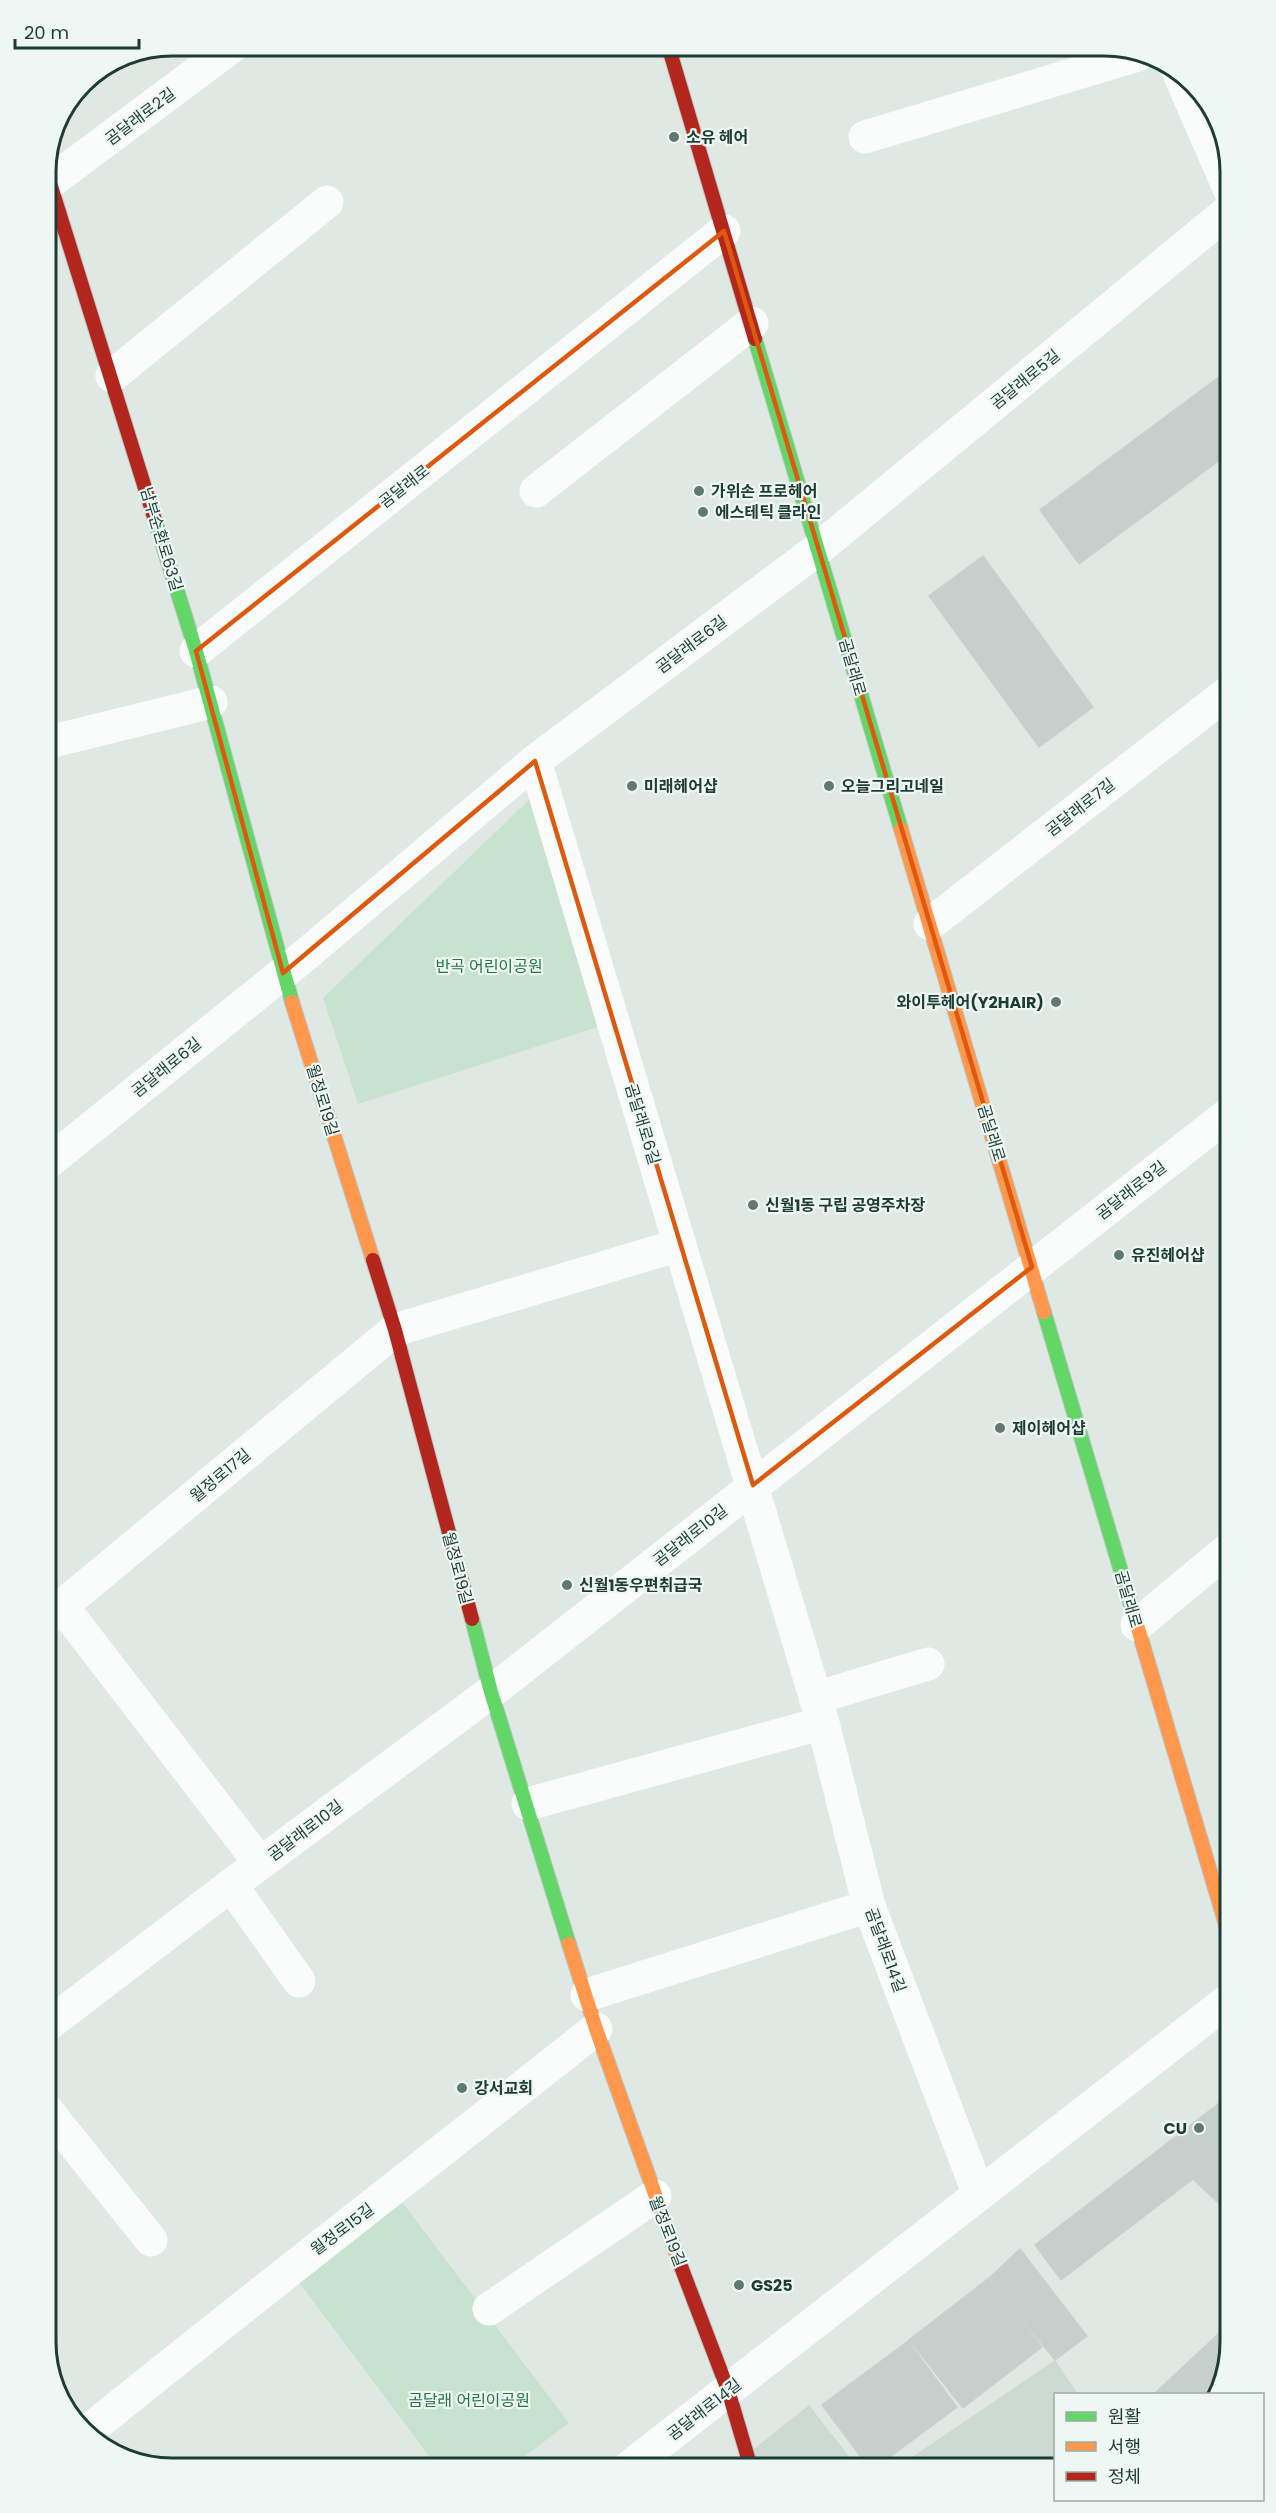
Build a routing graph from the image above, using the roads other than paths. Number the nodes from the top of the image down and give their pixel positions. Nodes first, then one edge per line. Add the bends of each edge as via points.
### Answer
1 (219, 56) edge
2 (671, 56) edge
3 (1127, 58) edge
4 (1185, 88) edge
5 (864, 137) dead end
6 (1220, 168) edge
7 (56, 173) edge
8 (327, 202) dead end
9 (56, 207) edge
10 (1220, 218) edge
11 (724, 231) junction
12 (752, 323) junction
13 (111, 376) junction
14 (536, 491) dead end
15 (818, 549) junction
16 (196, 651) junction
17 (1220, 699) edge
18 (211, 702) junction
19 (56, 740) edge
20 (535, 761) junction
21 (930, 924) junction
22 (283, 973) junction
23 (1220, 1121) edge
24 (56, 1156) edge
25 (679, 1245) junction
26 (1032, 1267) junction
27 (395, 1330) junction
28 (753, 1485) junction
29 (1220, 1556) edge
30 (56, 1611) edge
31 (56, 1615) edge
32 (1137, 1625) junction
33 (928, 1664) dead end
34 (491, 1692) junction
35 (819, 1711) junction
36 (528, 1804) junction
37 (260, 1863) junction
38 (231, 1885) junction
39 (1220, 1905) edge
40 (869, 1906) junction
41 (298, 1981) dead end
42 (587, 1995) junction
43 (1220, 2007) edge
44 (56, 2019) edge
45 (596, 2029) junction
46 (56, 2122) edge
47 (979, 2195) junction
48 (655, 2196) junction
49 (151, 2240) dead end
50 (489, 2309) dead end
51 (728, 2390) junction
52 (93, 2427) edge
53 (641, 2458) edge
54 (748, 2458) edge

1 - 7 street, 곰달래로2길
2 - 11 street, 곰달래로
3 - 5 street
4 - 6 street
8 - 13 street
9 - 13 street, 남부순환로63길
10 - 15 street, 곰달래로5길
11 - 12 street, 곰달래로
11 - 16 street, 곰달래로
12 - 14 street
12 - 15 street, 곰달래로
13 - 16 street, 남부순환로63길
15 - 20 street, 곰달래로6길
15 - 21 street, 곰달래로
16 - 18 street, 남부순환로63길
17 - 21 street, 곰달래로7길
18 - 19 street
18 - 22 street, 남부순환로63길
20 - 22 street, 곰달래로6길
20 - 25 street, 곰달래로6길
21 - 26 street, 곰달래로
22 - 24 street, 곰달래로6길
22 - 27 street, 월정로19길
23 - 26 street, 곰달래로9길
25 - 27 street
25 - 28 street, 곰달래로6길
26 - 28 street, 곰달래로10길
26 - 32 street, 곰달래로
27 - 30 street, 월정로17길
27 - 34 street, 월정로19길
28 - 34 street, 곰달래로10길
28 - 35 street, 곰달래로14길
29 - 32 street
31 - 37 street, 곰달래로10길
32 - 39 street, 곰달래로
33 - 35 street
34 - 36 street, 월정로19길
34 - 37 street, 곰달래로10길
35 - 36 street
35 - 40 street, 곰달래로14길
36 - 42 street, 월정로19길
37 - 38 street, 곰달래로10길
38 - 41 street
38 - 44 street, 곰달래로10길
40 - 42 street
40 - 47 street, 곰달래로14길
42 - 45 street, 월정로19길
43 - 47 street, 곰달래로14길
45 - 48 street, 월정로19길
45 - 52 street, 월정로15길
46 - 49 street
47 - 51 street, 곰달래로14길
48 - 50 street
48 - 51 street, 월정로19길
51 - 53 street, 곰달래로14길
51 - 54 street, 월정로19길

